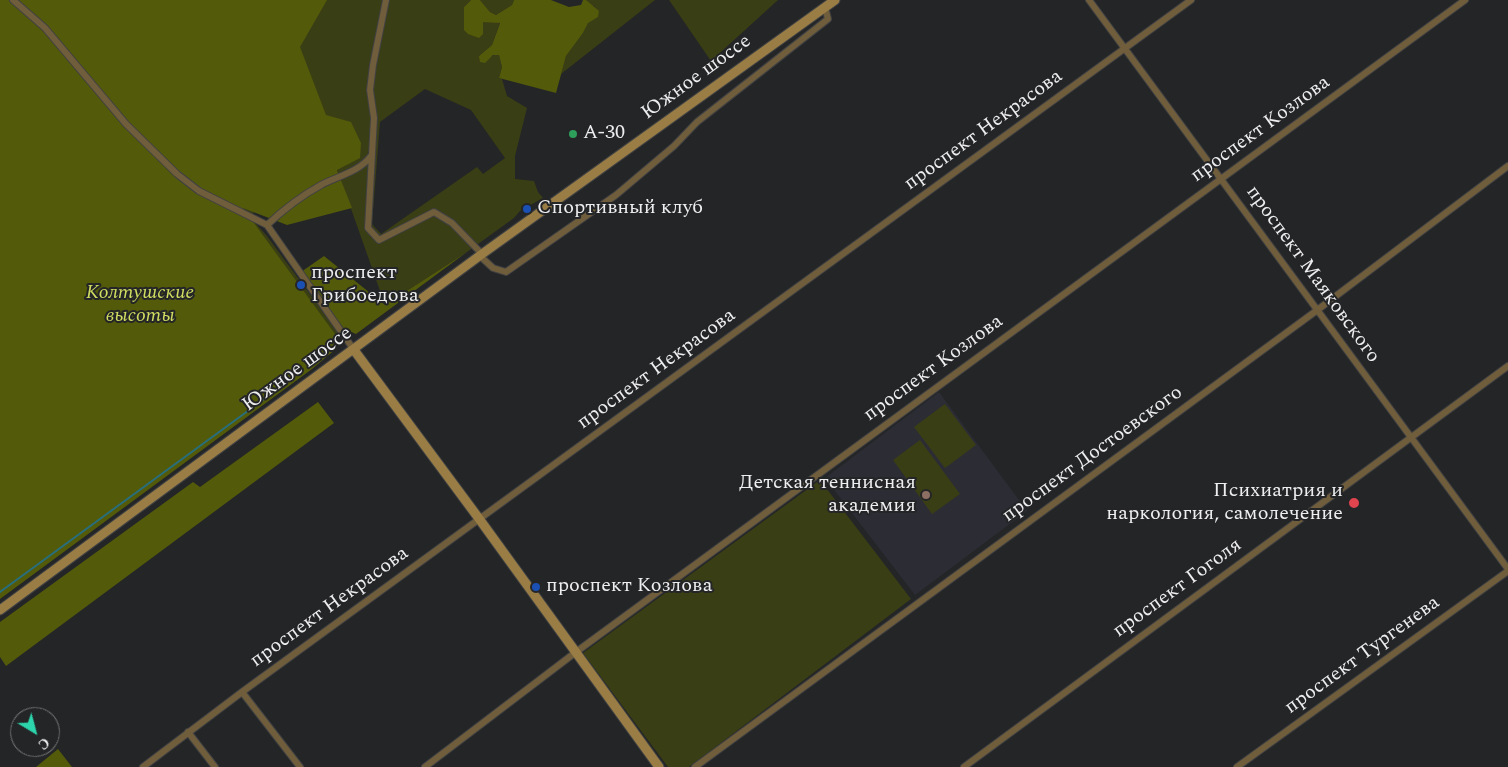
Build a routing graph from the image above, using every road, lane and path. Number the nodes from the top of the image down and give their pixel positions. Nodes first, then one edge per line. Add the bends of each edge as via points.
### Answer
1 (13, 0) edge
2 (386, 0) edge
3 (835, 0) edge
4 (1089, 0) edge
5 (1191, 0) edge
6 (1465, 0) edge
7 (825, 7) junction
8 (1124, 48) junction
9 (372, 155) junction
10 (1508, 166) edge
11 (1222, 178) junction
12 (267, 225) junction
13 (481, 255) junction
14 (1316, 311) junction
15 (354, 350) junction
16 (1508, 366) edge
17 (1411, 437) junction
18 (480, 520) junction
19 (1508, 570) edge
20 (0, 610) edge
21 (576, 652) junction
22 (242, 692) junction
23 (188, 732) junction
24 (143, 767) edge
25 (216, 767) edge
26 (300, 767) edge
27 (425, 767) edge
28 (659, 767) edge
29 (695, 767) edge
30 (964, 767) edge
31 (1237, 767) edge

1 - 12 street via 45,28 126,124 177,174 199,191
2 - 9 street via 371,82 374,118
3 - 7 street, Южное шоссе
4 - 8 street, проспект Маяковского
5 - 8 street, проспект Некрасова
6 - 11 street, проспект Козлова
7 - 13 street, Южное шоссе
7 - 13 street via 828,19 697,122 616,195 506,272 493,268
8 - 11 street, проспект Маяковского
8 - 18 street, проспект Некрасова
9 - 12 street via 364,166 320,186
9 - 13 street via 368,228 379,240 434,212 452,223
10 - 14 street, проспект Достоевского
11 - 14 street, проспект Маяковского
11 - 21 street, проспект Козлова
12 - 15 street
13 - 15 street, Южное шоссе
14 - 17 street, проспект Маяковского
14 - 29 street, проспект Достоевского
15 - 18 street
15 - 20 street, Южное шоссе
16 - 17 street, проспект Гоголя
17 - 19 street, проспект Маяковского
17 - 30 street, проспект Гоголя
18 - 21 street
18 - 22 street, проспект Некрасова
19 - 31 street, проспект Тургенева
21 - 27 street, проспект Козлова
21 - 28 street
22 - 23 street, проспект Некрасова
22 - 26 street
23 - 24 street, проспект Некрасова
23 - 25 street

